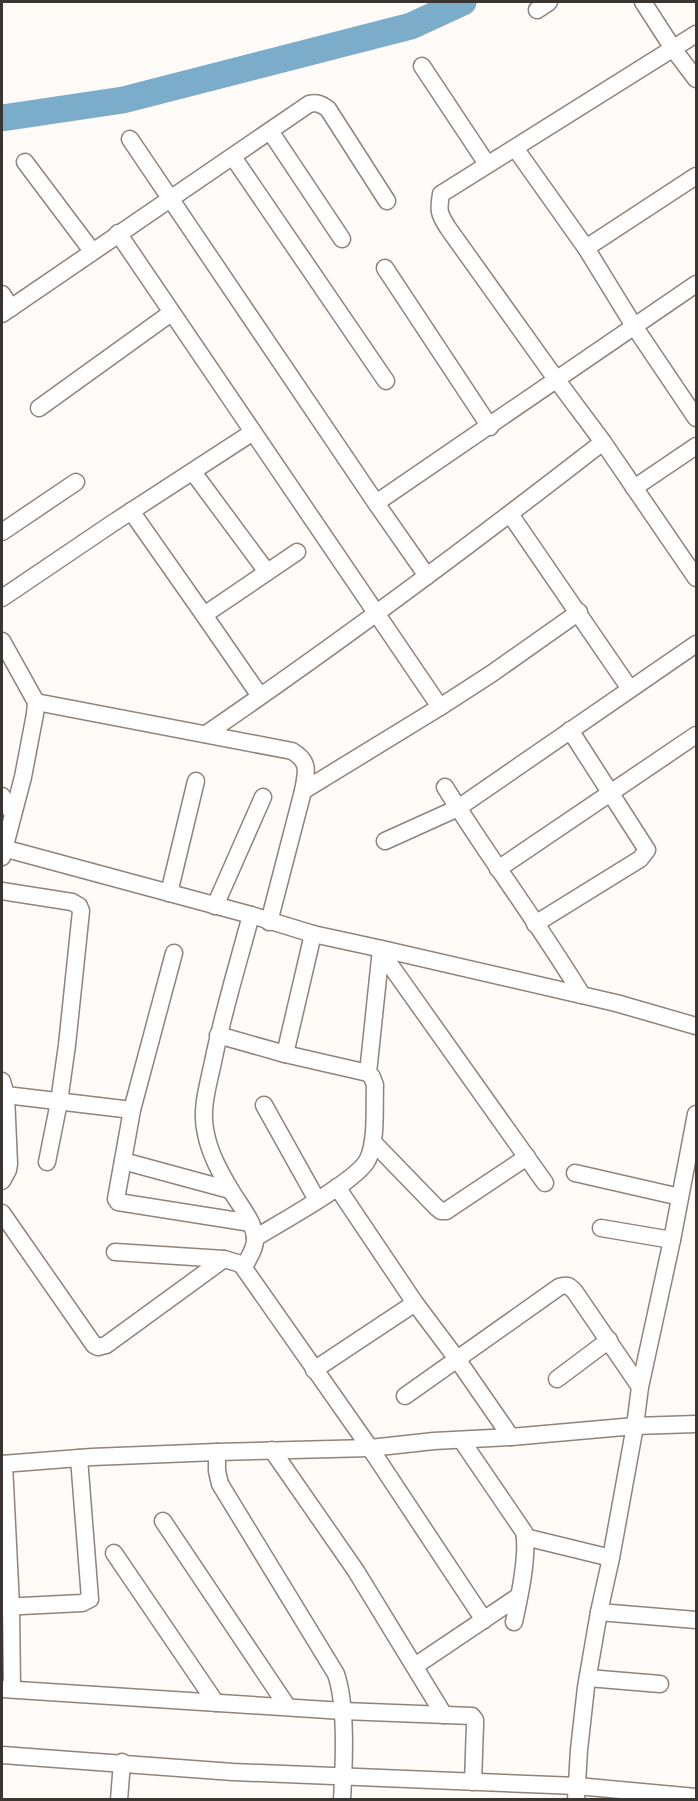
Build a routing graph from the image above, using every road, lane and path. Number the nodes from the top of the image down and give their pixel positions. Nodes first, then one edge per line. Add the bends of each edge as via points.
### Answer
1 (642, 2) edge
2 (696, 34) edge
3 (674, 50) junction
4 (422, 66) dead end
5 (696, 79) edge
6 (270, 131) junction
7 (130, 139) dead end
8 (514, 148) junction
9 (233, 157) junction
10 (25, 162) dead end
11 (487, 164) junction
12 (696, 176) edge
13 (171, 198) junction
14 (387, 201) dead end
15 (118, 233) junction
16 (342, 239) dead end
17 (586, 248) junction
18 (93, 251) junction
19 (385, 268) dead end
20 (696, 284) edge
21 (5, 305) edge
22 (171, 313) junction
23 (634, 326) junction
24 (556, 380) junction
25 (386, 381) dead end
26 (39, 408) dead end
27 (696, 418) edge
28 (490, 427) junction
29 (253, 432) junction
30 (603, 442) junction
31 (696, 446) edge
32 (193, 472) junction
33 (76, 482) dead end
34 (634, 488) junction
35 (376, 503) junction
36 (131, 511) junction
37 (510, 514) junction
38 (2, 532) edge
39 (297, 552) dead end
40 (267, 572) junction
41 (427, 576) junction
42 (696, 578) edge
43 (2, 598) edge
44 (579, 612) junction
45 (377, 614) junction
46 (204, 615) junction
47 (2, 641) edge
48 (696, 644) edge
49 (630, 689) junction
50 (260, 696) junction
51 (36, 702) junction
52 (440, 707) junction
53 (570, 730) junction
54 (206, 734) junction
55 (696, 735) edge
56 (196, 782) dead end
57 (445, 787) dead end
58 (303, 791) junction
59 (612, 794) junction
60 (2, 796) edge
61 (263, 797) dead end
62 (458, 808) junction
63 (13, 814) junction
64 (385, 841) dead end
65 (2, 853) edge
66 (498, 869) junction
67 (2, 891) edge
68 (169, 893) junction
69 (215, 906) junction
70 (251, 915) junction
71 (269, 922) junction
72 (536, 924) junction
73 (313, 934) junction
74 (381, 950) junction
75 (174, 952) dead end
76 (582, 995) junction
77 (696, 1026) edge
78 (218, 1035) junction
79 (285, 1054) junction
80 (368, 1073) junction
81 (4, 1088) edge
82 (59, 1102) junction
83 (264, 1105) dead end
84 (132, 1110) junction
85 (696, 1114) edge
86 (373, 1142) junction
87 (693, 1143) edge
88 (527, 1157) junction
89 (123, 1161) junction
90 (47, 1162) dead end
91 (575, 1173) dead end
92 (2, 1181) edge
93 (545, 1183) dead end
94 (337, 1187) junction
95 (230, 1190) junction
96 (680, 1197) junction
97 (317, 1200) junction
98 (2, 1213) edge
99 (601, 1228) dead end
100 (253, 1231) junction
101 (672, 1240) junction
102 (116, 1252) dead end
103 (224, 1259) junction
104 (244, 1268) junction
105 (415, 1303) junction
106 (609, 1340) junction
107 (457, 1359) junction
108 (314, 1370) junction
109 (557, 1379) dead end
110 (640, 1387) junction
111 (405, 1396) dead end
112 (696, 1424) edge
113 (635, 1426) junction
114 (511, 1437) junction
115 (462, 1441) junction
116 (370, 1448) junction
117 (272, 1450) junction
118 (217, 1452) junction
119 (79, 1458) junction
120 (3, 1464) edge
121 (163, 1521) dead end
122 (525, 1537) junction
123 (114, 1553) dead end
124 (611, 1558) junction
125 (519, 1596) junction
126 (6, 1606) edge
127 (599, 1612) junction
128 (484, 1620) junction
129 (696, 1620) edge
130 (514, 1622) dead end
131 (415, 1666) junction
132 (588, 1678) junction
133 (660, 1684) dead end
134 (7, 1689) edge
135 (216, 1703) junction
136 (287, 1706) junction
137 (342, 1711) junction
138 (444, 1715) junction
139 (2, 1755) edge
140 (122, 1762) junction
141 (343, 1776) junction
142 (473, 1782) junction
143 (576, 1793) edge
144 (696, 1797) edge
145 (119, 1800) edge
146 (342, 1800) edge

1 - 3 street
2 - 3 street
3 - 5 street
3 - 8 street
4 - 11 street
6 - 9 street
6 - 14 street via 309,104 321,104
6 - 16 street
7 - 13 street
8 - 11 street
8 - 17 street
9 - 13 street
9 - 25 street
10 - 18 street
11 - 24 street via 441,194 440,215
12 - 17 street
13 - 15 street
13 - 35 street
15 - 18 street
15 - 22 street
17 - 23 street
18 - 21 street
19 - 28 street
20 - 23 street
22 - 26 street
22 - 29 street
23 - 24 street
23 - 27 street
24 - 28 street
24 - 30 street
28 - 35 street
29 - 32 street
29 - 45 street
30 - 34 street
30 - 37 street
31 - 34 street
32 - 36 street
32 - 40 street
33 - 38 street
34 - 42 street
35 - 41 street
36 - 43 street
36 - 46 street
37 - 41 street
37 - 44 street
39 - 40 street
40 - 46 street
41 - 45 street
44 - 49 street
44 - 52 street
45 - 50 street
45 - 52 street
46 - 50 street
47 - 51 street
48 - 49 street
49 - 53 street
50 - 54 street
51 - 54 street
51 - 63 street
52 - 58 street
53 - 59 street
53 - 62 street
54 - 58 street via 292,751 300,756 307,770
55 - 59 street
56 - 68 street
57 - 62 street
58 - 71 street
59 - 66 street
59 - 72 street via 646,845 645,855
60 - 63 street
61 - 69 street
62 - 64 street
62 - 66 street
63 - 65 street
65 - 68 street
66 - 72 street
67 - 82 street via 72,903 81,911
68 - 69 street
69 - 70 street
70 - 71 street
70 - 78 street
71 - 73 street
72 - 76 street
73 - 74 street
73 - 79 street
74 - 76 street
74 - 80 street
74 - 88 street
75 - 84 street
76 - 77 street
78 - 79 street
78 - 95 street via 205,1098 204,1124
79 - 80 street
80 - 86 street via 375,1085
81 - 82 street
81 - 92 street via 9,1164
82 - 84 street
82 - 90 street
83 - 97 street
84 - 89 street
85 - 87 street
86 - 88 street via 441,1211
86 - 94 street via 368,1159
87 - 96 street
88 - 93 street
89 - 95 street
89 - 100 street via 118,1202
91 - 96 street
94 - 97 street
94 - 105 street
95 - 100 street
96 - 101 street
97 - 100 street
98 - 103 street via 98,1347
99 - 101 street
100 - 104 street via 254,1247
101 - 110 street
102 - 103 street
103 - 104 street
104 - 108 street
105 - 107 street
105 - 108 street
106 - 107 street via 566,1285
106 - 109 street
106 - 110 street
107 - 111 street
107 - 114 street
108 - 116 street
110 - 113 street
112 - 113 street
113 - 114 street
113 - 124 street
114 - 115 street
115 - 116 street
115 - 122 street
116 - 117 street
116 - 128 street
117 - 118 street
117 - 131 street via 356,1571
118 - 119 street
118 - 137 street via 220,1484 332,1665 341,1687
119 - 120 street
119 - 126 street via 90,1599 82,1603
120 - 126 street
121 - 136 street
122 - 124 street
122 - 125 street
123 - 135 street
124 - 127 street
125 - 128 street
125 - 130 street
126 - 134 street
127 - 129 street
127 - 132 street
128 - 131 street
131 - 138 street
132 - 133 street
132 - 143 street
134 - 135 street
135 - 136 street
136 - 137 street
137 - 138 street
137 - 141 street
138 - 142 street via 472,1716 475,1720
139 - 140 street
140 - 141 street
140 - 145 street
141 - 142 street
141 - 146 street
142 - 143 street
143 - 144 street

